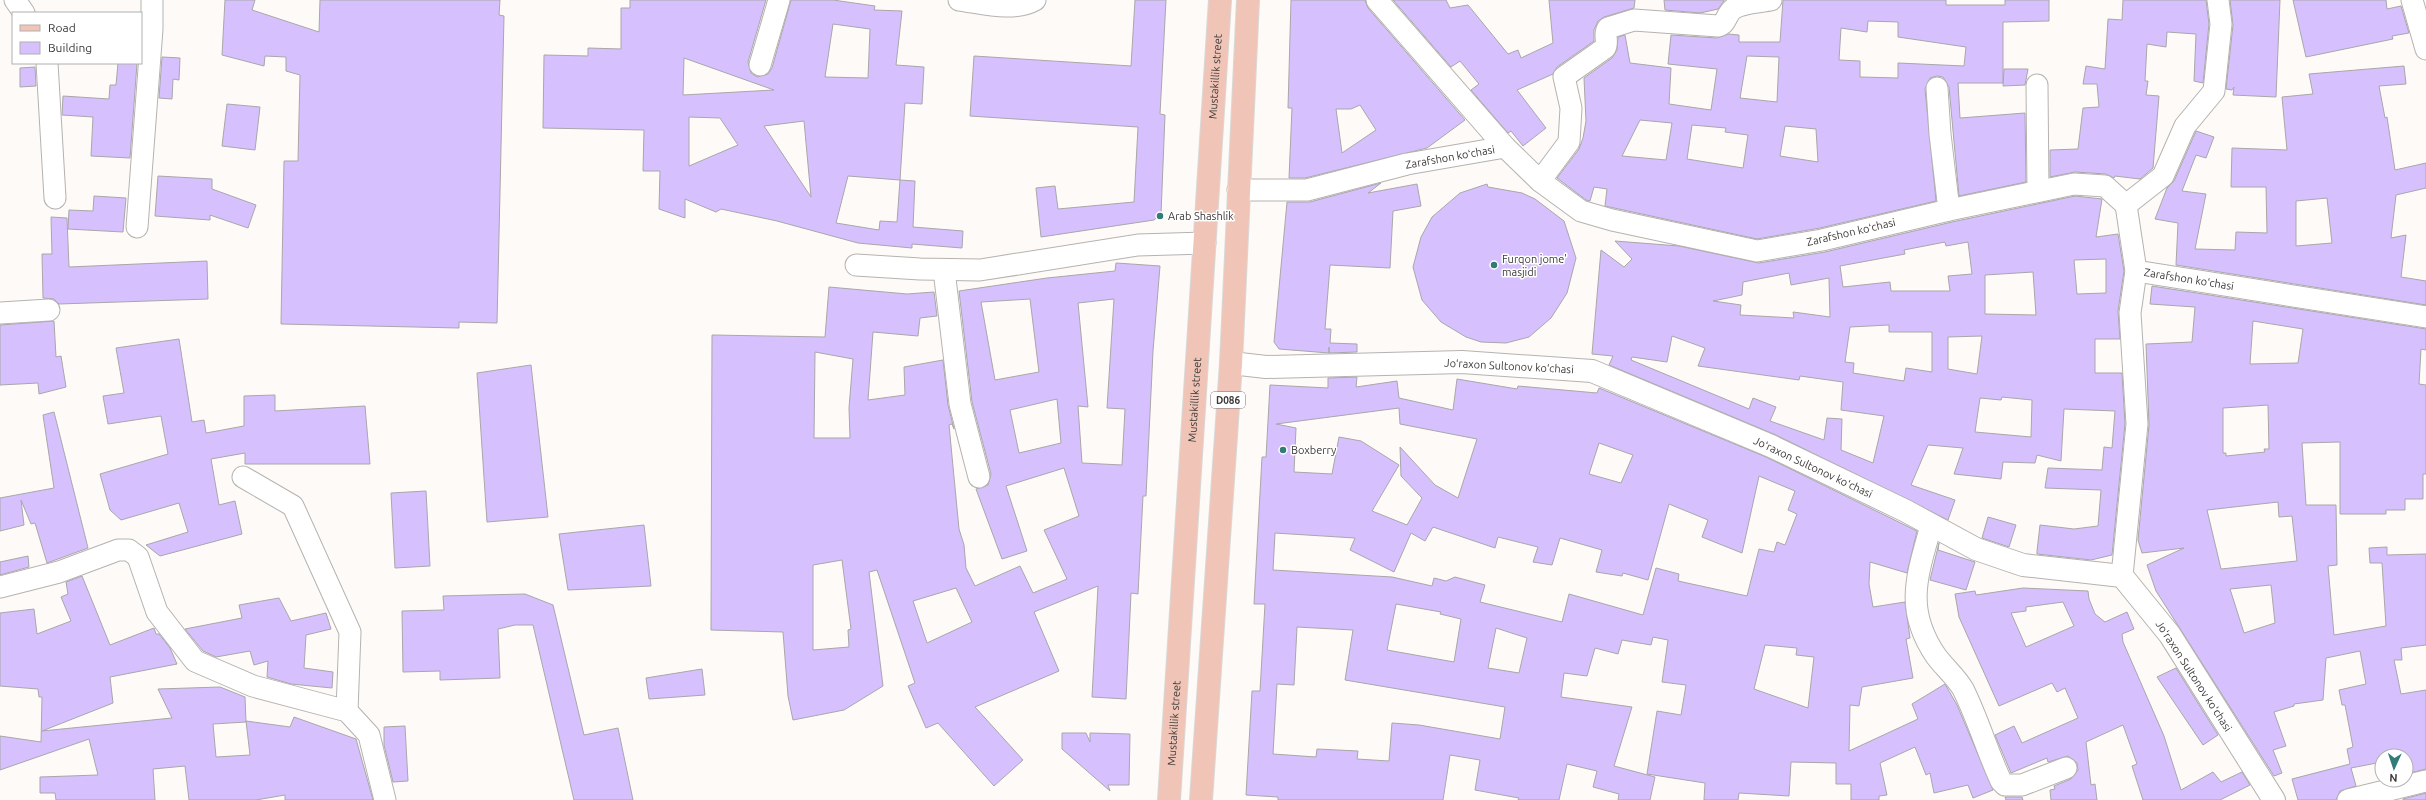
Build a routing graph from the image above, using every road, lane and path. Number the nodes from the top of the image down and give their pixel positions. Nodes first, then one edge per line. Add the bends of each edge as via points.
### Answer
1 (15, 0) edge
2 (152, 0) edge
3 (779, 0) edge
4 (959, 0) edge
5 (1035, 0) edge
6 (1220, 0) edge
7 (1248, 0) edge
8 (1377, 0) edge
9 (1771, 0) edge
10 (2218, 0) edge
11 (2412, 0) edge
12 (23, 12) edge
13 (2426, 49) edge
14 (47, 64) edge
15 (760, 65) dead end
16 (2037, 85) dead end
17 (1937, 88) dead end
18 (1505, 147) junction
19 (1540, 181) junction
20 (1238, 190) junction
21 (2038, 191) junction
22 (55, 198) dead end
23 (2126, 205) junction
24 (1949, 210) junction
25 (137, 227) dead end
26 (1206, 243) junction
27 (856, 265) dead end
28 (944, 270) junction
29 (2136, 271) junction
30 (49, 310) dead end
31 (0, 313) edge
32 (2426, 317) edge
33 (1230, 363) junction
34 (244, 477) dead end
35 (979, 477) dead end
36 (1931, 526) junction
37 (2122, 576) junction
38 (0, 587) edge
39 (348, 711) junction
40 (2066, 768) dead end
41 (2426, 781) edge
42 (385, 800) edge
43 (1170, 800) edge
44 (1201, 800) edge
45 (2274, 800) edge
46 (2348, 800) edge

1 - 12 street
2 - 25 street
3 - 15 street
4 - 5 street via 1012,6
6 - 26 main road, Mustakillik street / D086
7 - 20 main road, D086
8 - 18 street
9 - 19 street via 1735,8 1724,23 1718,26 1634,20 1608,28 1605,34 1605,48 1564,76 1571,108 1569,142
10 - 23 street via 2221,24 2214,91 2185,126 2163,176
11 - 13 street
14 - 22 street
16 - 21 street
17 - 24 street
18 - 19 street, Zarafshon koʻchasi
18 - 20 street, Zarafshon koʻchasi via 1407,164 1307,190
19 - 24 street, Zarafshon koʻchasi via 1581,211 1756,251 1822,240
20 - 33 main road, D086
21 - 23 street, Zarafshon koʻchasi via 2074,184 2105,186
21 - 24 street, Zarafshon koʻchasi
23 - 29 street, Zarafshon koʻchasi
26 - 28 street via 1138,245 980,270
26 - 43 main road, Mustakillik street / D086
27 - 28 street
28 - 35 street via 960,404
29 - 32 street, Zarafshon koʻchasi
29 - 37 street via 2130,313 2137,424
30 - 31 street
33 - 36 street, Joʻraxon Sultonov koʻchasi via 1266,367 1462,362 1592,370 1771,446 1906,511
33 - 44 main road, D086
34 - 39 street via 293,506 347,625 350,632
36 - 37 street, Joʻraxon Sultonov koʻchasi via 1976,549 2023,565
36 - 40 street via 1915,589 1916,610 1921,630 1937,658 1962,688 2001,781 2005,785 2022,785
37 - 45 street, Joʻraxon Sultonov koʻchasi via 2170,635
38 - 39 street via 59,572 118,550 129,550 138,557 157,612 195,661 254,686
39 - 42 street via 370,735
41 - 46 street

